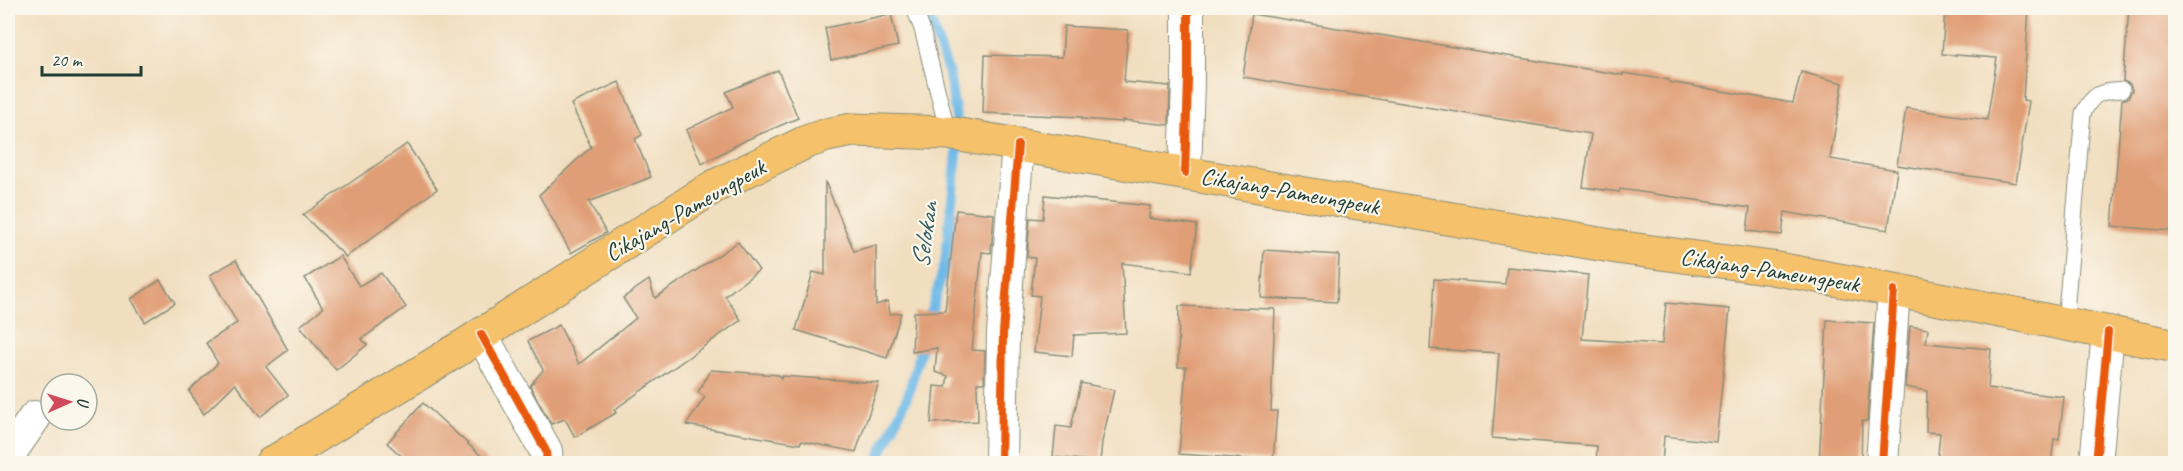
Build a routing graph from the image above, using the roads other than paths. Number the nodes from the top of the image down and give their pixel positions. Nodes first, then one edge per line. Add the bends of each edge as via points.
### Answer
1 (914, 8) edge
2 (1188, 8) edge
3 (2122, 90) dead end
4 (958, 135) junction
5 (1018, 145) junction
6 (1185, 173) junction
7 (1894, 290) junction
8 (2065, 324) junction
9 (2108, 333) junction
10 (481, 334) junction
11 (2175, 346) edge
12 (35, 417) dead end
13 (8, 456) edge
14 (272, 464) edge
15 (548, 464) edge
16 (1001, 464) edge
17 (1882, 464) edge
18 (2096, 464) edge

1 - 4 lane
2 - 6 street
3 - 8 lane via 2091,98 2083,113
4 - 5 main road, Cikajang-Pameungpeuk
4 - 10 main road, Cikajang-Pameungpeuk via 852,130 806,142 715,186
5 - 6 main road, Cikajang-Pameungpeuk
5 - 16 street via 1003,333
6 - 7 main road, Cikajang-Pameungpeuk
7 - 8 main road, Cikajang-Pameungpeuk
7 - 17 street
8 - 9 main road, Cikajang-Pameungpeuk
9 - 11 main road, Cikajang-Pameungpeuk
9 - 18 street
10 - 14 main road, Cikajang-Pameungpeuk
10 - 15 street via 546,451
12 - 13 street

